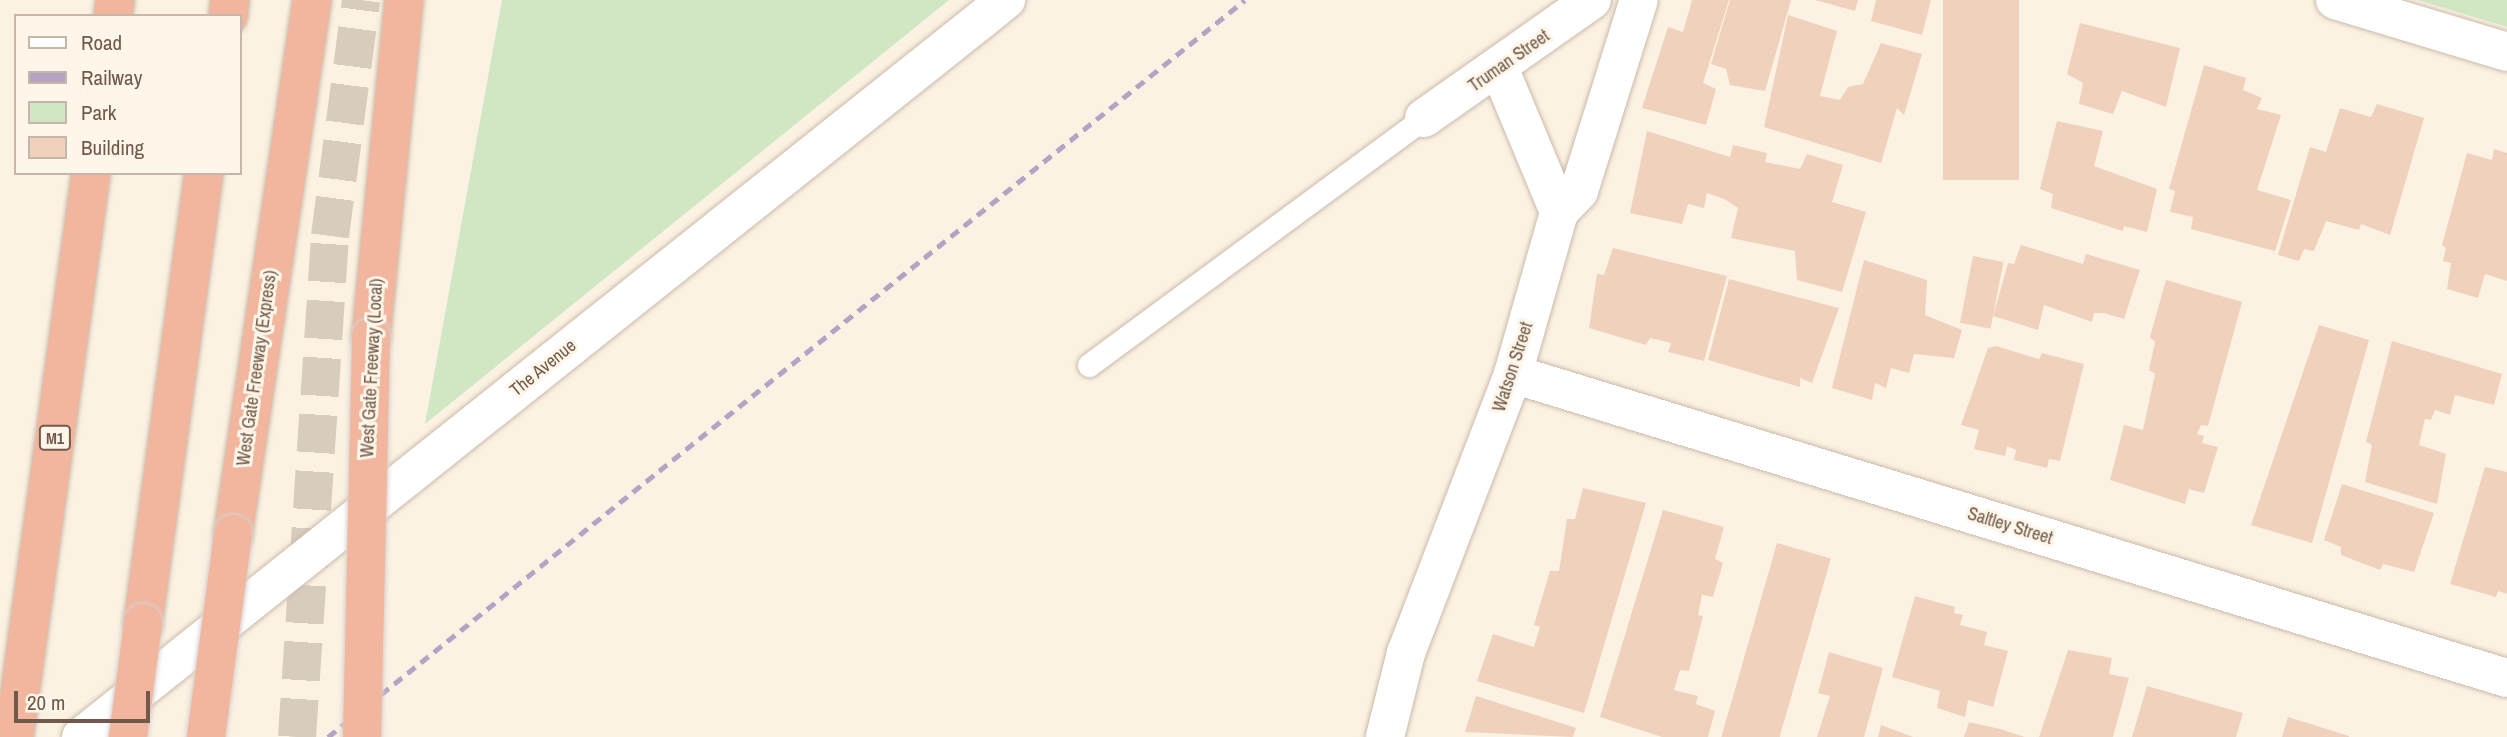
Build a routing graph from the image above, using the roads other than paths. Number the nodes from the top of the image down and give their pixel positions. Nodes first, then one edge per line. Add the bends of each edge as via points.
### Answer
1 (312, 0) edge
2 (404, 0) edge
3 (1006, 0) edge
4 (1592, 0) edge
5 (1639, 0) edge
6 (2335, 0) edge
7 (2507, 52) edge
8 (1500, 70) junction
9 (1424, 118) joint
10 (91, 175) edge
11 (204, 175) edge
12 (1559, 212) junction
13 (1088, 365) dead end
14 (1513, 374) junction
15 (2507, 678) edge
16 (17, 720) edge
17 (81, 737) edge
18 (128, 737) edge
19 (206, 737) edge
20 (362, 737) edge
21 (1385, 737) edge

1 - 19 highway, West Gate Freeway (Express), bridge
2 - 20 highway, West Gate Freeway (Local), bridge via 371,337
3 - 17 street, The Avenue
4 - 8 street, Truman Street
5 - 12 street, Watson Street via 1579,191
6 - 7 street
8 - 9 street, Truman Street
8 - 12 street
9 - 13 lane
10 - 16 highway, M1
11 - 18 highway, bridge
12 - 14 street, Watson Street
14 - 15 street, Saltley Street
14 - 21 street, Watson Street via 1406,653

